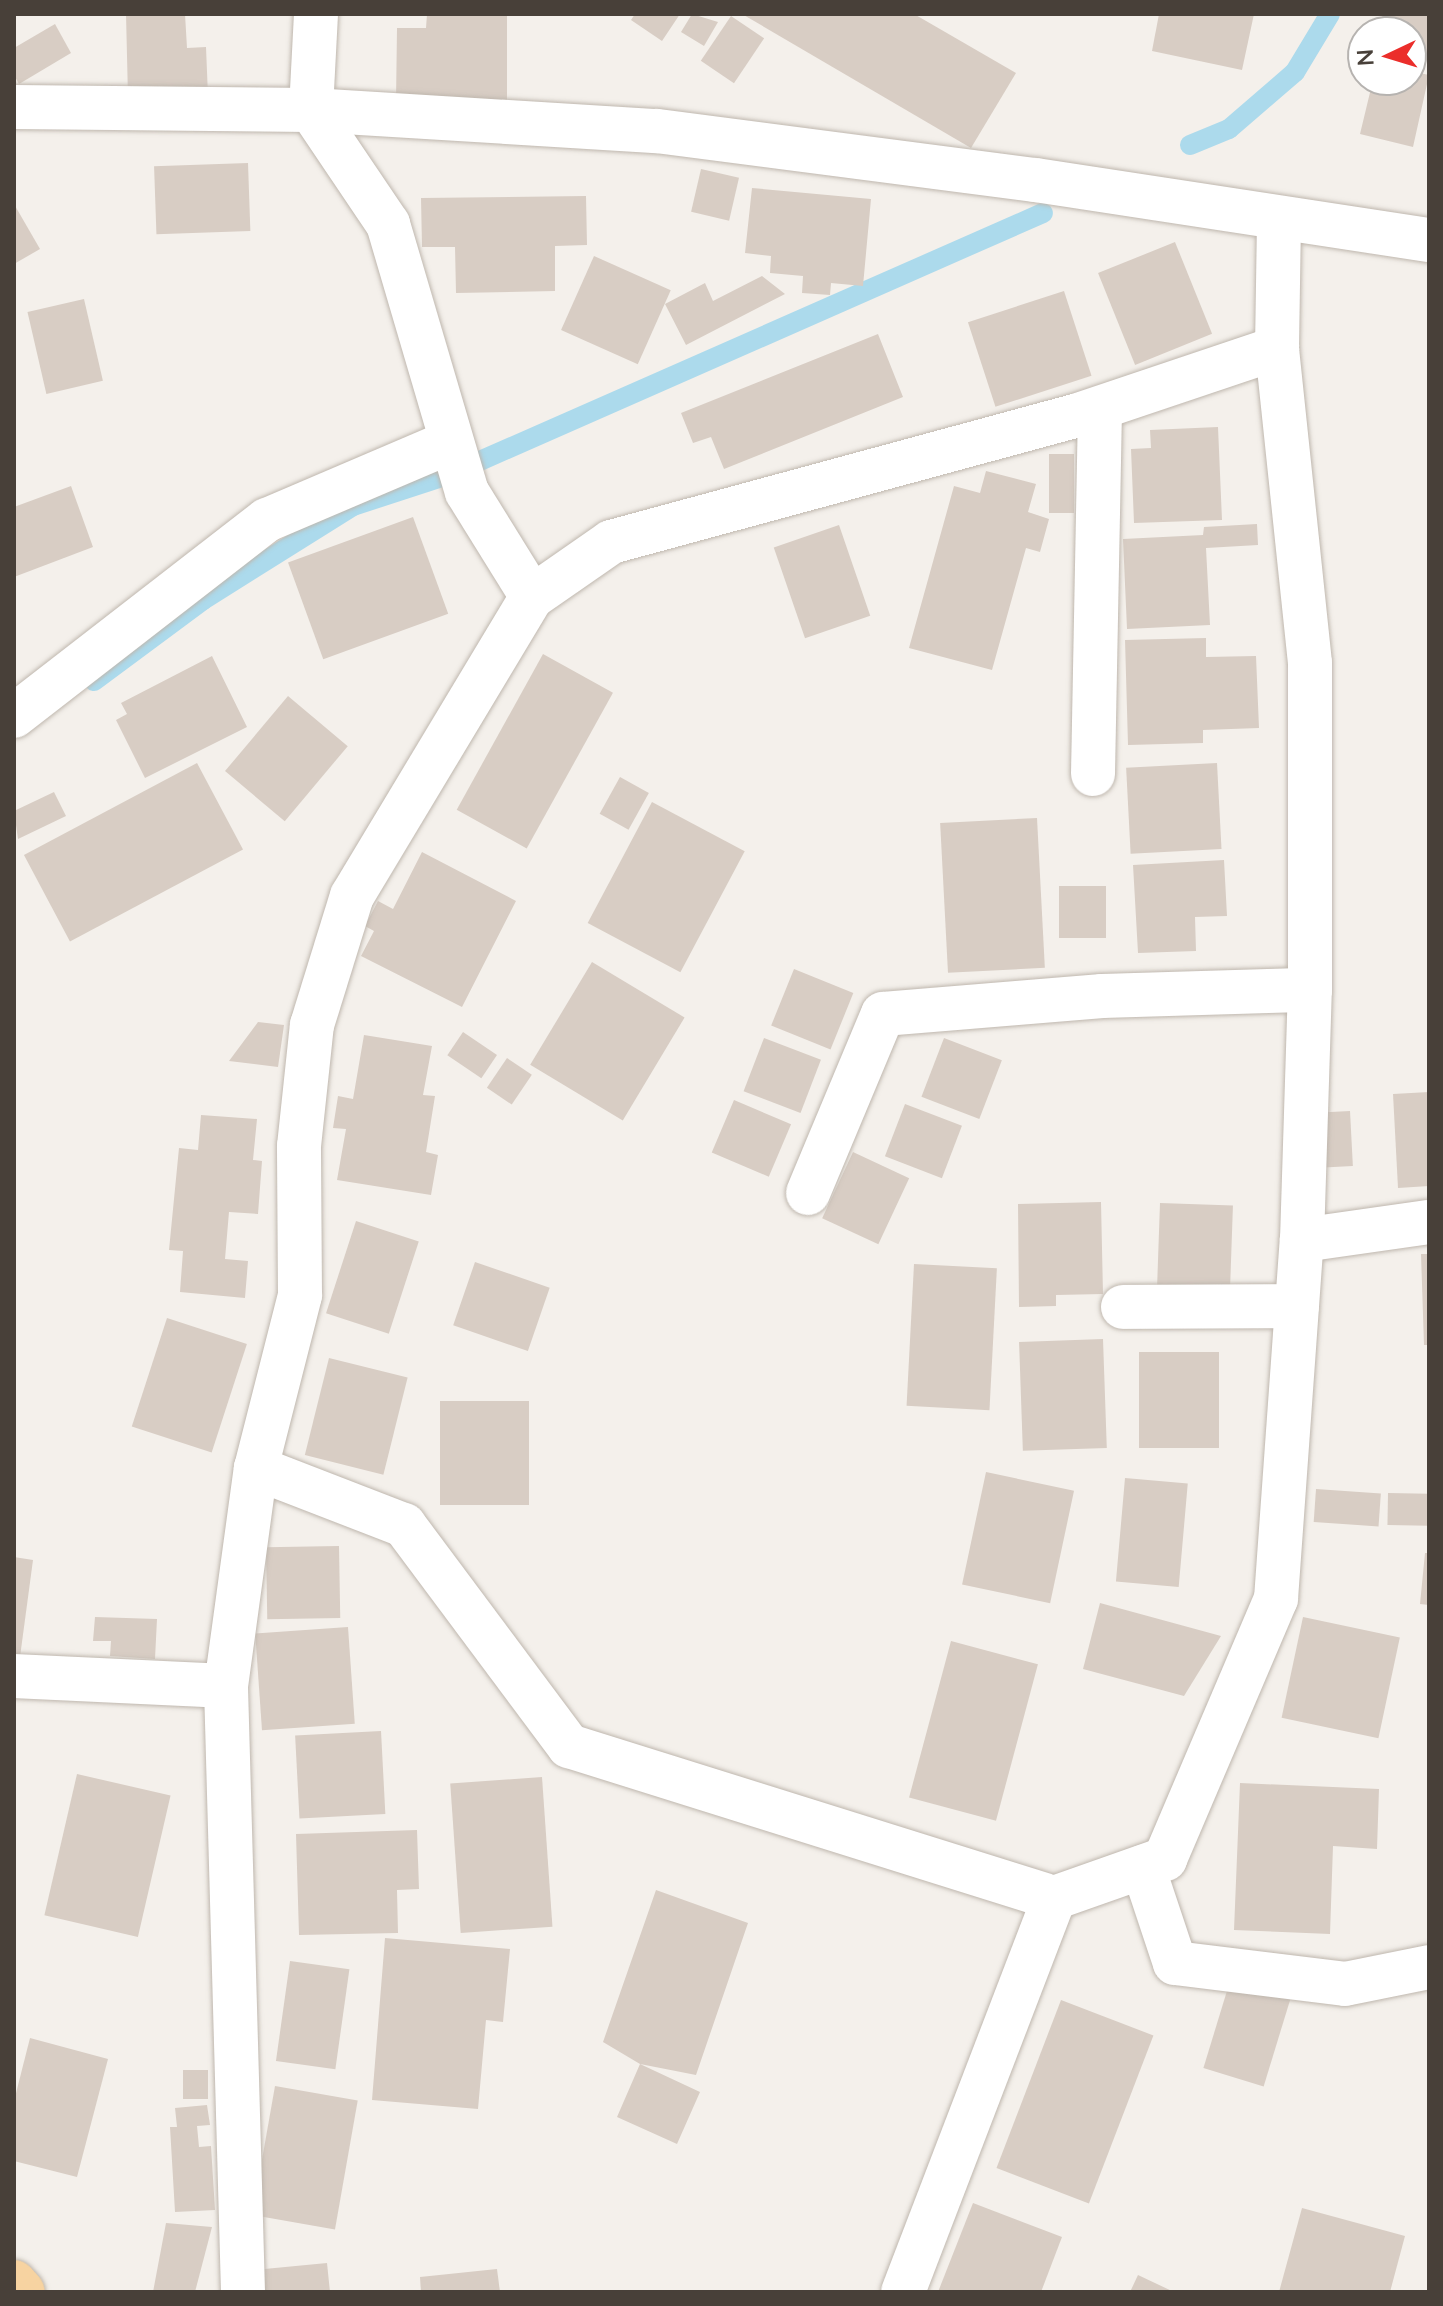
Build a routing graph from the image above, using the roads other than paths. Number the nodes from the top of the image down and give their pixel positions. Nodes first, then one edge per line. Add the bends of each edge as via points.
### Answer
1 (316, 14) edge
2 (14, 107) edge
3 (311, 110) junction
4 (1279, 220) junction
5 (1429, 240) edge
6 (1277, 348) junction
7 (1100, 409) junction
8 (457, 463) junction
9 (532, 597) junction
10 (14, 716) edge
11 (1093, 774) dead end
12 (1310, 990) junction
13 (808, 1193) dead end
14 (1429, 1222) edge
15 (1302, 1240) junction
16 (1297, 1306) junction
17 (1123, 1307) dead end
18 (256, 1468) junction
19 (14, 1676) edge
20 (226, 1686) junction
21 (1143, 1867) junction
22 (1054, 1898) junction
23 (1429, 1967) edge
24 (14, 2282) edge
25 (23, 2292) edge
26 (243, 2292) edge
27 (903, 2292) edge

1 - 3 street
2 - 3 street
3 - 4 street via 657,131 1036,180
3 - 8 street via 388,224
4 - 5 street
4 - 6 street
6 - 7 street
6 - 12 street via 1310,663
7 - 9 street via 611,542
7 - 11 street
8 - 9 street
8 - 10 street via 267,520
9 - 18 street via 352,896 312,1025 299,1146 300,1295
12 - 13 street via 1102,996 883,1014
12 - 15 street
14 - 15 street
15 - 16 street
16 - 17 street
16 - 21 street via 1276,1599 1165,1859
18 - 20 street
18 - 22 street via 404,1525 569,1746
19 - 20 street
20 - 26 street
21 - 22 street
21 - 23 street via 1175,1963 1345,1984
22 - 27 street
24 - 25 main road

